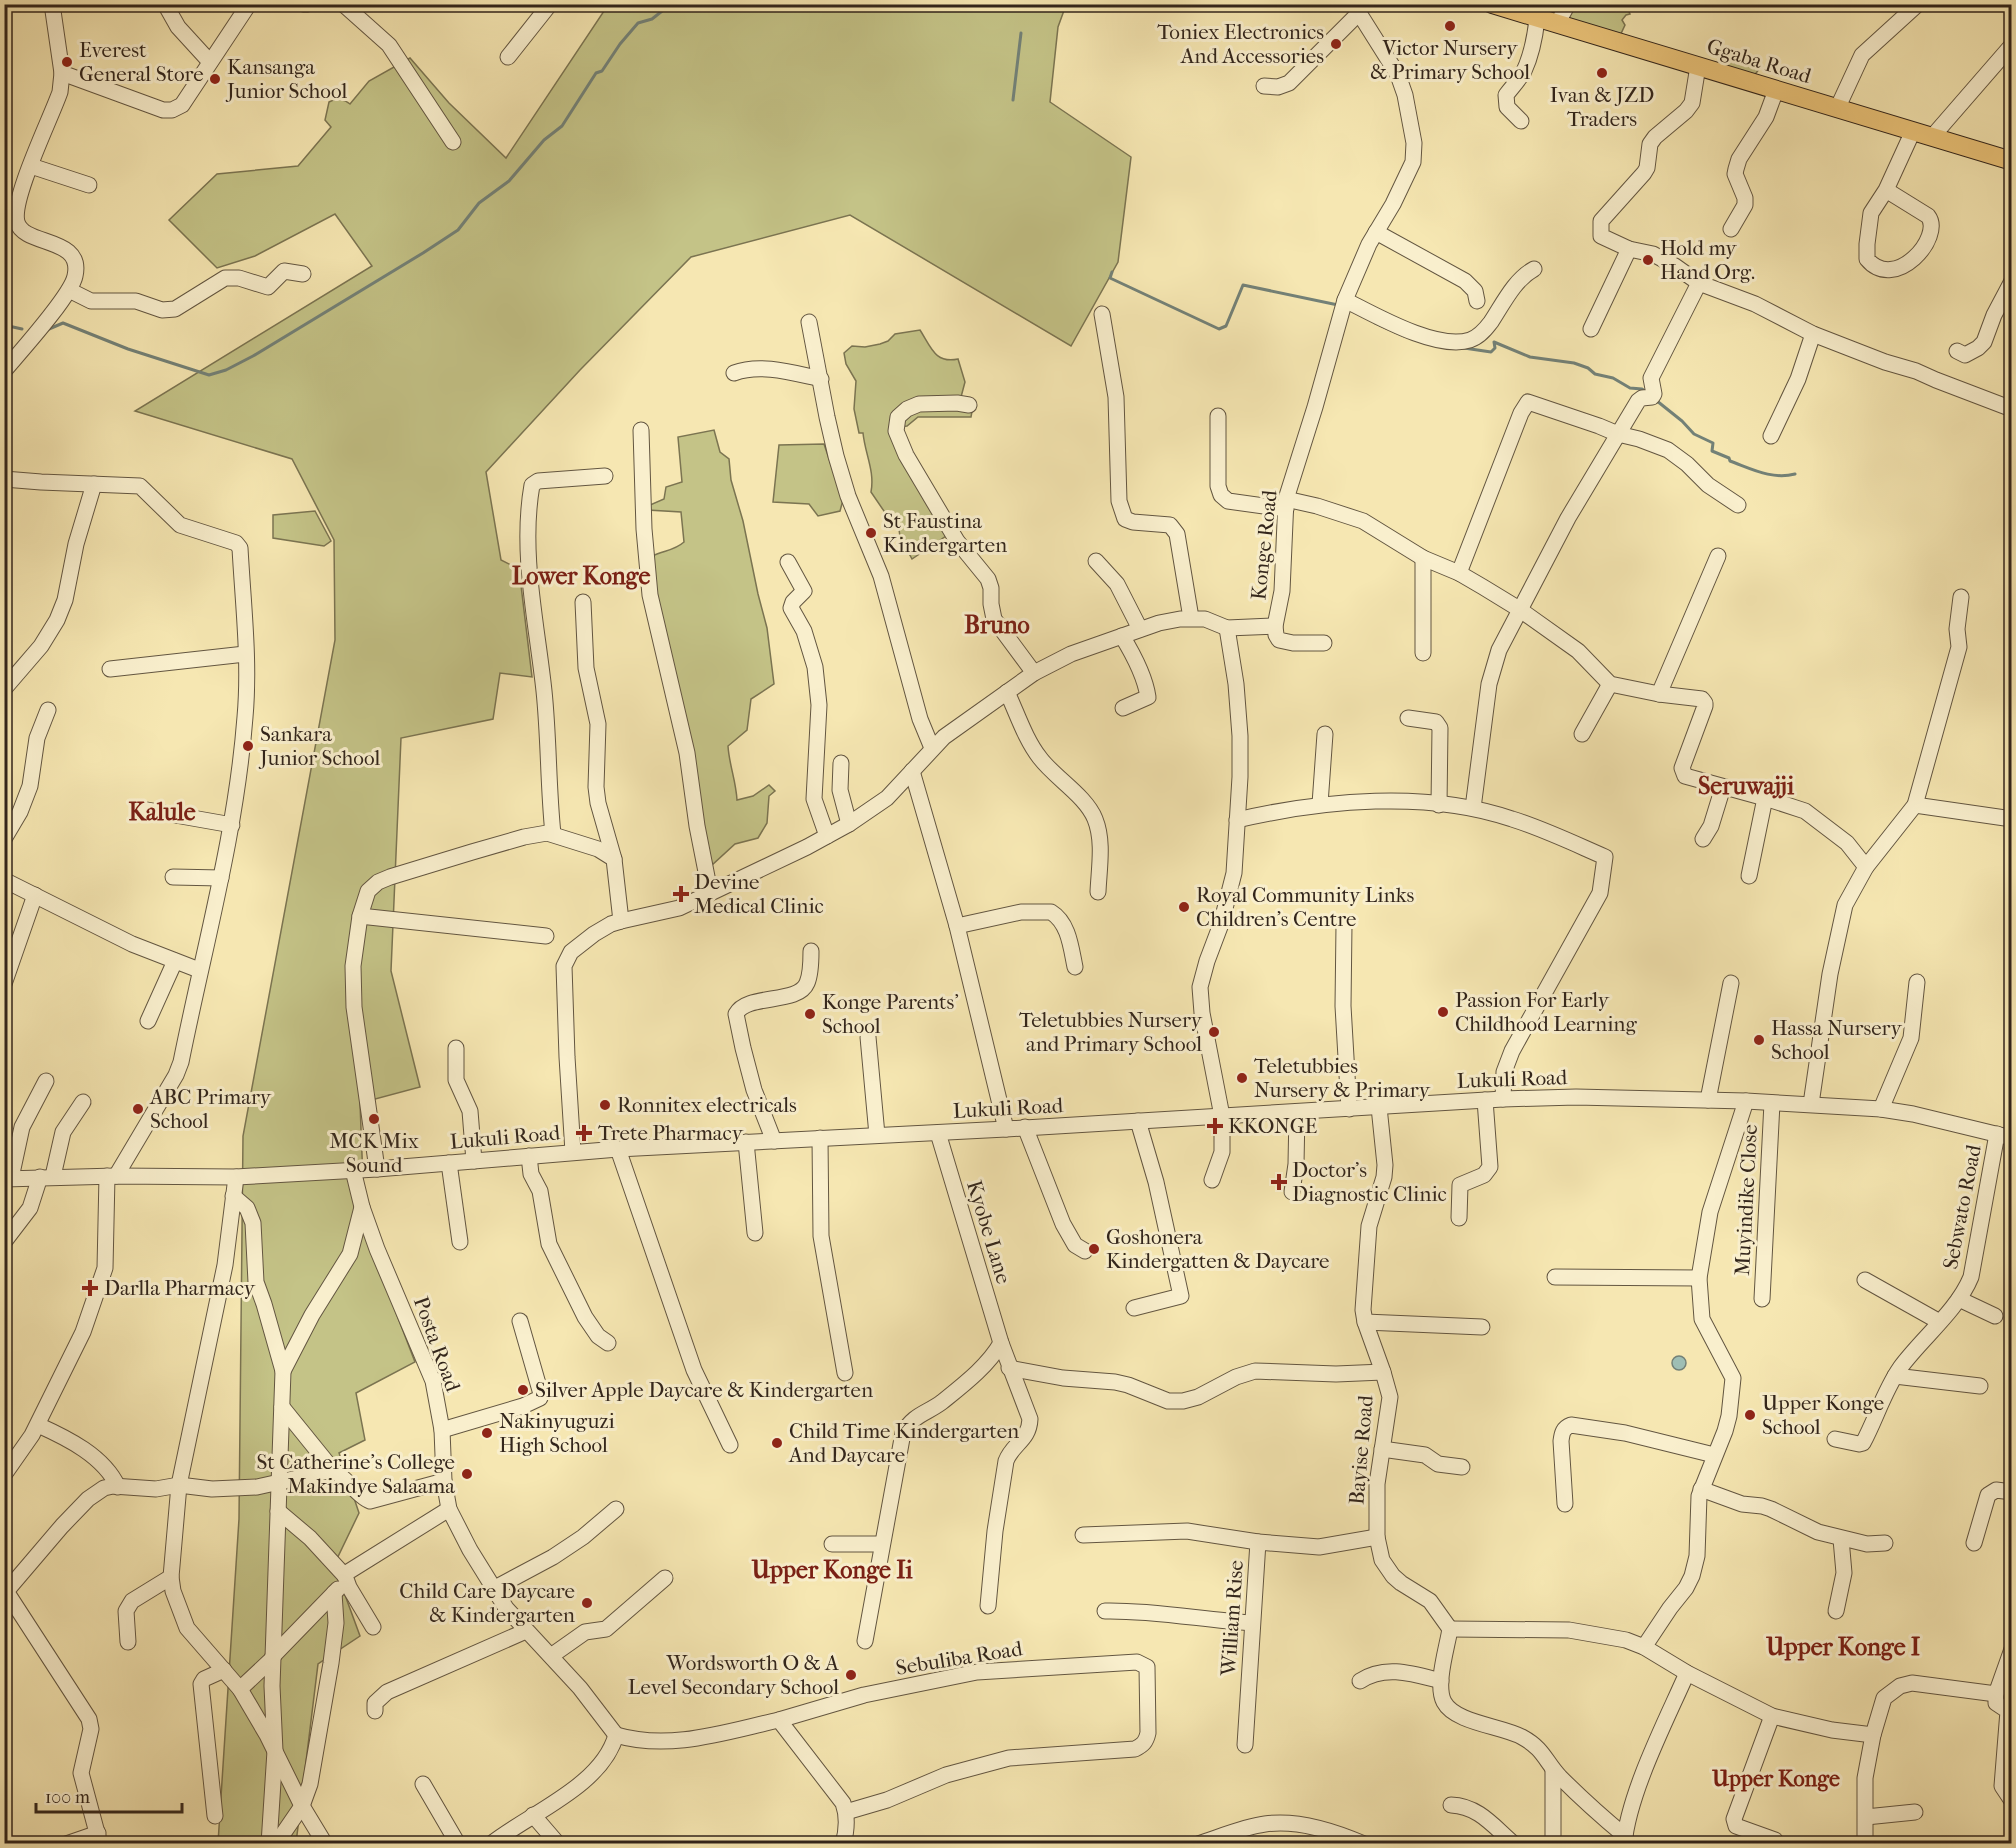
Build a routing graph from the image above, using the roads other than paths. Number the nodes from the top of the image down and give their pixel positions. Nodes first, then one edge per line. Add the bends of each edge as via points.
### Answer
1 (52, 4) edge
2 (165, 4) edge
3 (249, 4) edge
4 (303, 4) edge
5 (308, 4) edge
6 (343, 4) edge
7 (550, 4) edge
8 (1492, 4) edge
9 (1568, 4) edge
10 (1918, 4) edge
11 (1360, 9) edge
12 (1538, 19) junction
13 (1557, 24) junction
14 (2012, 45) edge
15 (508, 57) dead end
16 (210, 62) junction
17 (1698, 66) junction
18 (63, 73) junction
19 (1264, 86) dead end
20 (1776, 90) junction
21 (1837, 109) junction
22 (1521, 121) dead end
23 (1913, 131) junction
24 (1932, 137) junction
25 (453, 142) dead end
26 (2012, 161) edge
27 (31, 166) junction
28 (89, 185) dead end
29 (1886, 190) junction
30 (1731, 229) dead end
31 (1376, 232) junction
32 (1629, 249) junction
33 (1534, 269) dead end
34 (303, 274) dead end
35 (1699, 283) junction
36 (2010, 287) edge
37 (69, 290) junction
38 (1345, 300) junction
39 (1477, 301) dead end
40 (1102, 314) dead end
41 (809, 322) dead end
42 (1591, 329) dead end
43 (1813, 334) junction
44 (1957, 351) dead end
45 (4, 371) edge
46 (734, 373) dead end
47 (821, 379) junction
48 (969, 405) dead end
49 (2012, 409) edge
50 (1218, 416) dead end
51 (641, 430) dead end
52 (1618, 434) junction
53 (1771, 436) dead end
54 (605, 476) dead end
55 (4, 479) edge
56 (94, 484) junction
57 (1286, 504) junction
58 (1738, 504) dead end
59 (1718, 556) dead end
60 (1424, 558) junction
61 (1096, 561) dead end
62 (788, 562) dead end
63 (1459, 573) junction
64 (1961, 597) dead end
65 (583, 602) dead end
66 (1519, 609) junction
67 (1191, 618) junction
68 (1275, 626) junction
69 (1227, 628) junction
70 (1140, 629) junction
71 (1122, 636) junction
72 (1324, 643) dead end
73 (1423, 653) dead end
74 (245, 654) junction
75 (110, 669) dead end
76 (1034, 673) junction
77 (1610, 684) junction
78 (4, 689) edge
79 (1007, 692) junction
80 (1659, 694) junction
81 (1123, 708) dead end
82 (48, 710) dead end
83 (1408, 718) dead end
84 (1325, 734) dead end
85 (1582, 734) dead end
86 (932, 748) junction
87 (841, 763) dead end
88 (912, 771) junction
89 (1723, 787) junction
90 (1765, 798) junction
91 (1320, 804) junction
92 (1439, 805) junction
93 (1916, 805) junction
94 (1473, 808) junction
95 (147, 810) dead end
96 (2012, 819) edge
97 (1237, 820) junction
98 (849, 824) junction
99 (232, 825) junction
100 (553, 834) junction
101 (827, 836) junction
102 (4, 839) edge
103 (1703, 839) dead end
104 (614, 859) junction
105 (1866, 867) junction
106 (1749, 876) dead end
107 (173, 877) dead end
108 (221, 878) junction
109 (4, 880) edge
110 (710, 892) junction
111 (1098, 892) dead end
112 (35, 895) junction
113 (360, 916) junction
114 (621, 921) junction
115 (1344, 925) dead end
116 (957, 926) junction
117 (546, 936) dead end
118 (811, 951) dead end
119 (175, 961) junction
120 (1075, 967) dead end
121 (199, 970) junction
122 (1917, 982) dead end
123 (1731, 983) dead end
124 (4, 984) edge
125 (148, 1022) dead end
126 (868, 1037) dead end
127 (456, 1048) dead end
128 (46, 1081) dead end
129 (1503, 1099) junction
130 (1485, 1100) junction
131 (1708, 1100) junction
132 (1746, 1101) junction
133 (83, 1102) dead end
134 (1772, 1103) junction
135 (1811, 1104) junction
136 (1379, 1107) junction
137 (1349, 1109) junction
138 (1881, 1109) junction
139 (1297, 1112) junction
140 (1222, 1116) junction
141 (1138, 1121) junction
142 (1025, 1127) junction
143 (1006, 1129) junction
144 (938, 1133) junction
145 (876, 1135) junction
146 (2004, 1136) edge
147 (820, 1138) junction
148 (774, 1141) junction
149 (746, 1142) junction
150 (618, 1149) junction
151 (573, 1152) junction
152 (529, 1156) junction
153 (474, 1161) junction
154 (450, 1163) junction
155 (377, 1169) junction
156 (353, 1170) junction
157 (111, 1176) junction
158 (47, 1177) junction
159 (236, 1177) junction
160 (8, 1179) edge
161 (1212, 1180) dead end
162 (1292, 1192) dead end
163 (233, 1196) junction
164 (362, 1207) junction
165 (1459, 1218) dead end
166 (755, 1233) dead end
167 (4, 1242) edge
168 (460, 1242) dead end
169 (1085, 1251) dead end
170 (1555, 1277) dead end
171 (1699, 1278) junction
172 (1865, 1280) dead end
173 (1762, 1299) dead end
174 (1959, 1299) junction
175 (1134, 1308) dead end
176 (1995, 1316) dead end
177 (520, 1321) dead end
178 (1938, 1321) junction
179 (1365, 1322) junction
180 (1482, 1327) dead end
181 (608, 1342) dead end
182 (1001, 1343) junction
183 (1009, 1368) junction
184 (283, 1371) junction
185 (1383, 1372) junction
186 (845, 1373) dead end
187 (1895, 1376) junction
188 (1980, 1386) dead end
189 (282, 1407) junction
190 (38, 1425) junction
191 (442, 1430) junction
192 (1835, 1439) dead end
193 (730, 1445) dead end
194 (1382, 1449) junction
195 (1714, 1455) junction
196 (9, 1459) edge
197 (1462, 1467) dead end
198 (333, 1470) junction
199 (4, 1475) edge
200 (444, 1481) junction
201 (278, 1483) junction
202 (180, 1485) junction
203 (118, 1487) junction
204 (1701, 1489) junction
205 (2012, 1492) edge
206 (1565, 1504) dead end
207 (449, 1509) junction
208 (616, 1509) dead end
209 (278, 1511) junction
210 (1083, 1535) dead end
211 (1377, 1537) junction
212 (1841, 1539) junction
213 (1258, 1542) junction
214 (1885, 1543) dead end
215 (1974, 1543) dead end
216 (832, 1544) dead end
217 (882, 1544) junction
218 (171, 1578) junction
219 (345, 1578) junction
220 (665, 1578) dead end
221 (493, 1588) junction
222 (5, 1591) edge
223 (334, 1593) junction
224 (988, 1606) dead end
225 (1105, 1611) dead end
226 (1836, 1611) dead end
227 (1252, 1623) junction
228 (373, 1627) dead end
229 (1450, 1629) junction
230 (526, 1630) junction
231 (865, 1641) dead end
232 (128, 1642) dead end
233 (1644, 1647) junction
234 (2012, 1649) edge
235 (551, 1656) junction
236 (273, 1657) junction
237 (224, 1670) junction
238 (1687, 1673) junction
239 (1360, 1681) dead end
240 (1441, 1681) junction
241 (240, 1689) junction
242 (1996, 1694) junction
243 (375, 1711) dead end
244 (2010, 1711) edge
245 (1772, 1716) junction
246 (779, 1720) junction
247 (616, 1735) junction
248 (1873, 1735) junction
249 (1245, 1744) dead end
250 (275, 1751) junction
251 (1553, 1770) junction
252 (423, 1784) dead end
253 (2012, 1801) edge
254 (1451, 1805) dead end
255 (302, 1806) junction
256 (846, 1812) junction
257 (533, 1815) junction
258 (215, 1816) dead end
259 (1866, 1817) junction
260 (1914, 1819) dead end
261 (99, 1838) edge
262 (1625, 1840) edge
263 (1775, 1840) dead end
264 (66, 1844) edge
265 (269, 1844) edge
266 (276, 1844) edge
267 (325, 1844) edge
268 (458, 1844) edge
269 (491, 1844) edge
270 (558, 1844) edge
271 (843, 1844) edge
272 (1198, 1844) edge
273 (1364, 1844) edge
274 (1514, 1844) edge
275 (1553, 1844) edge
276 (1865, 1844) edge

1 - 18 street
2 - 16 street via 178,27
3 - 16 street
4 - 5 street
6 - 25 street via 389,45
7 - 15 street
8 - 12 main road, Ggaba Road
9 - 13 street
10 - 21 street via 1862,56
11 - 19 street via 1289,82 1278,87
11 - 31 street, Konge Road via 1398,75 1414,143 1411,170
12 - 13 main road, Ggaba Road
12 - 22 street via 1530,57 1506,95 1507,107
13 - 17 main road, Ggaba Road
14 - 24 street
16 - 18 street via 182,105 172,110 162,110
17 - 20 main road, Ggaba Road
17 - 32 street via 1692,104 1655,137 1644,173 1601,221 1601,236
18 - 27 street
20 - 21 main road, Ggaba Road
20 - 30 street via 1766,117 1739,159 1735,174 1745,206
21 - 23 main road, Ggaba Road
23 - 24 main road, Ggaba Road
23 - 29 street
24 - 26 main road, Ggaba Road
27 - 28 street
27 - 37 street via 18,201 17,221 20,228 73,257 76,273
29 - 29 street via 1932,222 1917,254 1893,270 1878,268 1867,259 1866,251 1871,213
31 - 38 street, Konge Road
31 - 39 street via 1465,281 1475,291
32 - 35 street via 1653,254
32 - 42 street
33 - 38 street via 1517,282 1485,330 1466,341 1447,341 1407,331
34 - 37 street via 284,271 268,287 225,278 175,309 136,301 91,301
35 - 43 street via 1755,304
35 - 52 street via 1651,378 1654,394 1639,399
36 - 44 street via 1984,342 1965,355
37 - 45 street
38 - 57 street, Konge Road
40 - 67 street via 1116,397 1119,501 1125,519 1170,525 1174,529
41 - 47 street
43 - 49 street
43 - 53 street via 1798,379
46 - 47 street via 746,368 768,369
47 - 86 street via 826,417 848,496 881,576 920,719
48 - 76 street via 912,406 898,417 896,431 957,542 988,579 994,619
50 - 57 street via 1221,495 1228,501
51 - 110 street via 650,595 687,753
52 - 58 street via 1676,454 1708,485
52 - 63 street via 1528,402
52 - 66 street
54 - 100 street via 538,481 532,485 528,529 530,575 545,697
55 - 56 street
56 - 74 street via 140,486 180,525 239,545
56 - 78 street via 76,544 67,595 55,624
57 - 60 street via 1317,506 1364,521
57 - 68 street, Konge Road via 1282,591
59 - 80 street
60 - 63 street
60 - 73 street
61 - 70 street via 1117,585
62 - 101 street via 804,591 792,608 815,667 819,705 814,792
63 - 66 street
64 - 93 street via 1959,647
65 - 104 street via 586,668 598,724 596,788
66 - 77 street via 1585,656
66 - 94 street via 1491,675
67 - 69 street, Konge Road
67 - 70 street
68 - 69 street, Konge Road
68 - 72 street via 1279,640
69 - 97 street via 1240,736
70 - 71 street
71 - 76 street via 1071,654
71 - 81 street via 1148,697
74 - 75 street
74 - 99 street via 245,715
76 - 79 street
77 - 80 street
77 - 85 street
79 - 86 street
79 - 111 street via 1038,756 1094,816 1100,847
80 - 89 street via 1704,701 1682,771 1688,778
82 - 102 street via 37,738 30,786
83 - 92 street via 1436,722 1440,728
84 - 91 street
86 - 88 street
87 - 98 street via 840,790
88 - 98 street via 887,798
88 - 116 street
89 - 90 street
89 - 103 street
90 - 105 street via 1805,811 1846,843
90 - 106 street
91 - 92 street
91 - 97 street
92 - 94 street
93 - 96 street
93 - 105 street
94 - 129 street via 1512,819 1605,857 1600,893 1512,1051 1504,1072
95 - 99 street
97 - 140 street via 1234,873 1200,987
98 - 101 street
99 - 108 street
100 - 104 street via 598,849
100 - 113 street via 514,840 378,882 368,891
101 - 110 street
104 - 114 street
105 - 135 street via 1845,905 1837,938
107 - 108 street
108 - 121 street
109 - 112 street
110 - 114 street via 679,908
112 - 119 street
112 - 124 street
113 - 117 street
113 - 155 street via 353,966 354,1007
114 - 151 street via 585,940 564,966
115 - 137 street via 1343,1006
116 - 120 street via 1021,912 1051,912 1066,928
116 - 143 street
118 - 148 street via 807,985 803,989 747,1005 736,1014 754,1090
119 - 121 street
119 - 125 street
121 - 157 street via 176,1075
122 - 138 street via 1911,1038
123 - 131 street
126 - 145 street
127 - 153 street via 456,1080 470,1112
128 - 160 street via 22,1127
129 - 130 street, Lukuli Road
129 - 131 street, Lukuli Road
130 - 136 street, Lukuli Road
130 - 165 street via 1490,1167 1484,1175 1460,1185
131 - 132 street, Lukuli Road
132 - 134 street, Lukuli Road
132 - 171 street via 1710,1212
133 - 158 street via 63,1132
134 - 135 street, Lukuli Road
134 - 173 street, Muyindike Close
135 - 138 street, Lukuli Road
136 - 137 street, Lukuli Road
136 - 179 street, Bayise Road via 1385,1165 1369,1226
137 - 139 street, Lukuli Road
138 - 146 street, Lukuli Road
139 - 140 street, Lukuli Road
139 - 162 street
140 - 141 street, Lukuli Road
140 - 161 street via 1222,1152
141 - 142 street, Lukuli Road
141 - 175 street via 1181,1296
142 - 143 street, Lukuli Road
142 - 169 street via 1063,1224 1075,1245
143 - 144 street, Lukuli Road
144 - 145 street, Lukuli Road
144 - 182 street, Kyobe Lane
145 - 147 street, Lukuli Road
146 - 174 street, Sebwato Road via 1971,1277
147 - 148 street, Lukuli Road
147 - 186 street via 822,1236
148 - 149 street, Lukuli Road
149 - 150 street, Lukuli Road
149 - 166 street
150 - 151 street, Lukuli Road
150 - 193 street via 694,1370
151 - 152 street, Lukuli Road
152 - 153 street, Lukuli Road
152 - 181 street via 549,1244 585,1317 598,1336
153 - 154 street, Lukuli Road
154 - 155 street, Lukuli Road
154 - 168 street
155 - 156 street, Lukuli Road
156 - 159 street, Lukuli Road
156 - 164 street, Posta Road
157 - 158 street, Lukuli Road
157 - 159 street, Lukuli Road
157 - 190 street via 104,1273 83,1332
158 - 160 street, Lukuli Road
158 - 167 street
159 - 163 street
163 - 184 street via 247,1208 253,1223 256,1282
163 - 202 street via 225,1265
164 - 184 street via 350,1254
164 - 191 street, Posta Road via 433,1381
170 - 171 street
171 - 195 street via 1702,1318 1732,1378 1728,1416
172 - 178 street
174 - 176 street
174 - 178 street, Sebwato Road
177 - 191 street via 540,1398
178 - 187 street, Sebwato Road
179 - 180 street
179 - 185 street, Bayise Road
182 - 183 street, Kyobe Lane
182 - 217 street via 974,1375 909,1424 901,1442
183 - 185 street via 1114,1382 1168,1401 1198,1397 1255,1371
183 - 224 street, Kyobe Lane via 1030,1419 1030,1429 1006,1461
184 - 189 street
185 - 194 street, Bayise Road via 1390,1397
187 - 188 street
187 - 192 street, Sebwato Road via 1863,1443
189 - 198 street
189 - 201 street
190 - 196 street
190 - 203 street via 89,1454 112,1474
191 - 200 street, Posta Road
194 - 197 street via 1425,1455 1438,1464
194 - 211 street, Bayise Road via 1377,1484
195 - 204 street
195 - 206 street via 1625,1433 1571,1425 1562,1432
196 - 199 street
198 - 200 street via 370,1501
198 - 201 street
200 - 207 street, Posta Road
201 - 202 street via 212,1489
201 - 209 street
202 - 203 street via 156,1489
202 - 218 street
203 - 222 street via 104,1488 88,1499
204 - 212 street via 1742,1504 1772,1509
204 - 233 street via 1692,1576
205 - 215 street via 1996,1490 1988,1496
207 - 219 street via 348,1572
207 - 221 street, Posta Road
208 - 221 street via 553,1557
209 - 219 street via 310,1538
209 - 236 street
210 - 213 street via 1187,1531
211 - 213 street, William Rise via 1319,1547
211 - 229 street, Bayise Road via 1382,1560 1393,1576 1430,1601
212 - 214 street
212 - 226 street via 1844,1573
213 - 227 street, William Rise
216 - 217 street
217 - 231 street
218 - 232 street via 132,1601 126,1611
218 - 237 street via 187,1628
219 - 223 street
219 - 228 street
220 - 235 street via 606,1629 585,1632
221 - 230 street, Posta Road
222 - 261 street via 89,1719 91,1729 81,1773
223 - 236 street
223 - 255 street via 336,1623 331,1663 310,1784
225 - 227 street
227 - 249 street, William Rise
229 - 233 street via 1569,1630 1608,1635
229 - 240 street
230 - 235 street, Posta Road
230 - 243 street via 387,1692 375,1703
233 - 238 street
234 - 242 street
235 - 247 street, Posta Road
236 - 241 street
236 - 250 street
237 - 241 street
237 - 258 street via 201,1681
238 - 245 street
238 - 262 street via 1640,1785
239 - 240 street via 1368,1675 1389,1671
240 - 251 street via 1445,1705 1452,1711 1522,1737 1542,1752
241 - 250 street
242 - 244 street via 1996,1703
242 - 248 street via 1912,1683 1900,1686 1884,1698
244 - 253 street via 2002,1786
245 - 248 street
245 - 263 street via 1734,1819 1736,1826
246 - 247 street, Sebuliba Road via 665,1743
246 - 256 street via 838,1795
246 - 256 street, Sebuliba Road via 864,1695 977,1672 1137,1662 1147,1667 1148,1733 1146,1741 1135,1749 990,1762
247 - 257 street via 607,1756 594,1770
248 - 259 street via 1865,1778
250 - 255 street
250 - 265 street
251 - 262 street
251 - 275 street
252 - 268 street
254 - 274 street via 1475,1810
255 - 266 street
255 - 267 street
256 - 271 street
257 - 269 street
257 - 270 street
259 - 260 street
259 - 276 street
261 - 264 street
272 - 273 street via 1256,1826 1284,1822

